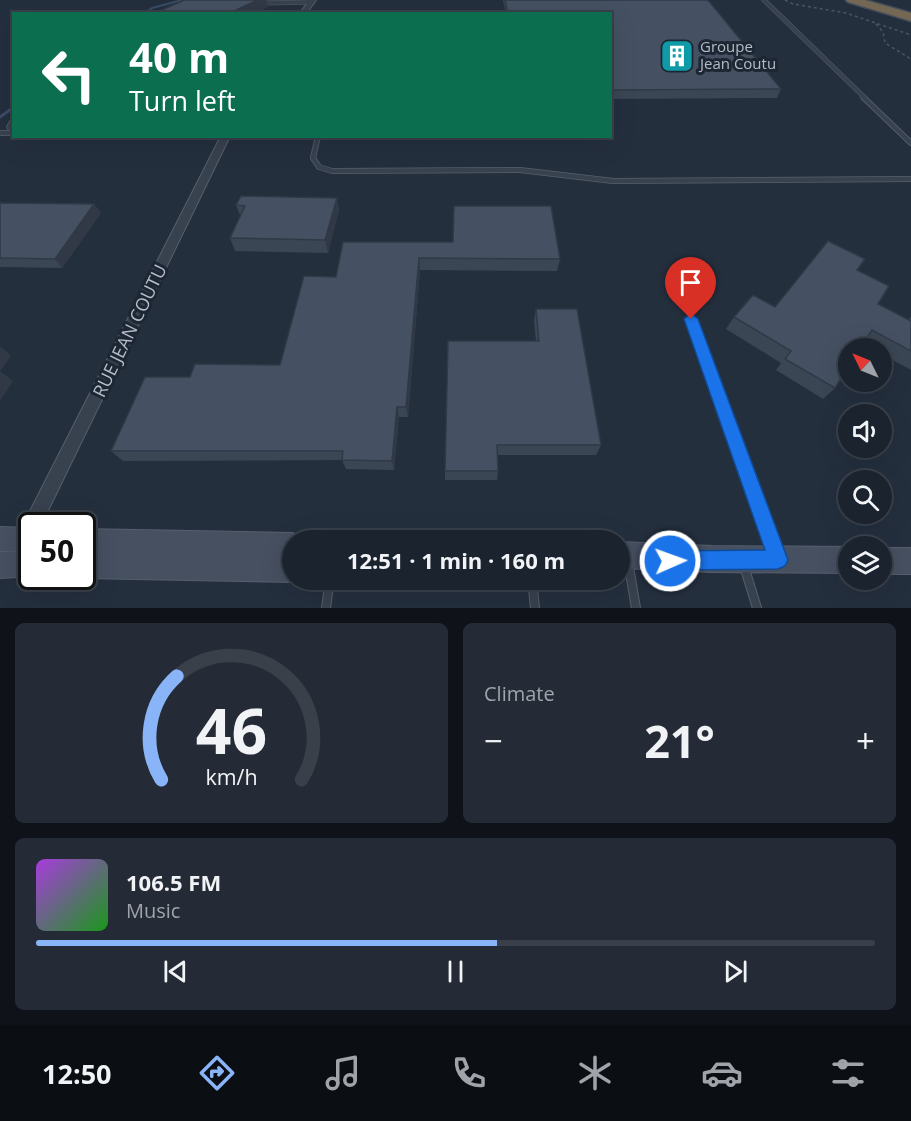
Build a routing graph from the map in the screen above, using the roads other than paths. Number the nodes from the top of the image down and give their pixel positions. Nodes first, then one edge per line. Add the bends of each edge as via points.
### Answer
1 (764, 0) edge
2 (852, 0) edge
3 (312, 1) edge
4 (265, 3) dead end
5 (911, 17) edge
6 (225, 138) edge
7 (318, 138) edge
8 (911, 143) edge
9 (911, 179) edge
10 (691, 319) dead end
11 (35, 512) edge
12 (282, 538) edge
13 (96, 541) edge
14 (18, 550) edge
15 (630, 559) edge
16 (742, 560) junction
17 (778, 560) junction
18 (838, 560) edge
19 (892, 561) edge
20 (911, 561) edge
21 (96, 565) edge
22 (12, 567) edge
23 (282, 569) edge
24 (630, 584) edge
25 (328, 590) edge
26 (533, 590) edge
27 (326, 608) edge
28 (535, 608) edge
29 (636, 608) edge
30 (757, 608) edge

1 - 8 lane
2 - 5 highway
3 - 4 lane
6 - 11 street, RUE JEAN COUTU
7 - 9 lane via 313,158 319,166 332,171 520,170 613,182
10 - 17 lane
12 - 13 main road
14 - 22 street, RUE JEAN COUTU
15 - 16 main road
16 - 17 main road
16 - 30 lane
17 - 18 main road
19 - 20 main road
21 - 23 main road
24 - 29 lane
25 - 27 lane
26 - 28 lane

